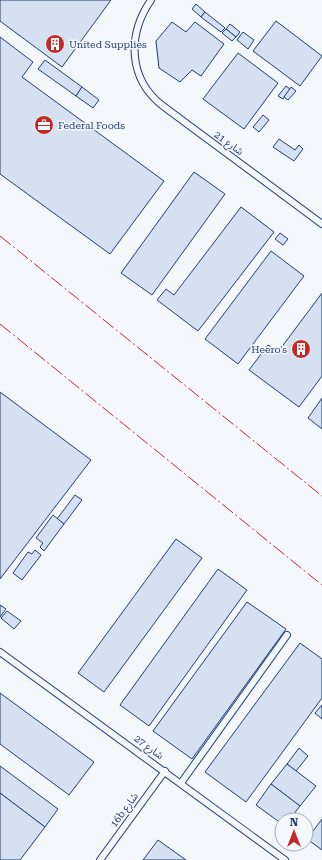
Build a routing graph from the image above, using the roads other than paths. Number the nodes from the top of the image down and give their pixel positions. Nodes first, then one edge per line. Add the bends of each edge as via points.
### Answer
1 (151, 0) edge
2 (322, 224) edge
3 (287, 634) dead end
4 (0, 652) edge
5 (165, 771) junction
6 (181, 783) junction
7 (100, 860) edge
8 (285, 860) edge

1 - 2 lane, شارع 21 via 137,27 134,47 136,67 143,85 155,100
3 - 6 lane
4 - 5 lane, شارع 27
5 - 6 lane, شارع 27
5 - 7 lane, 16b شارع
6 - 8 lane, شارع 27

